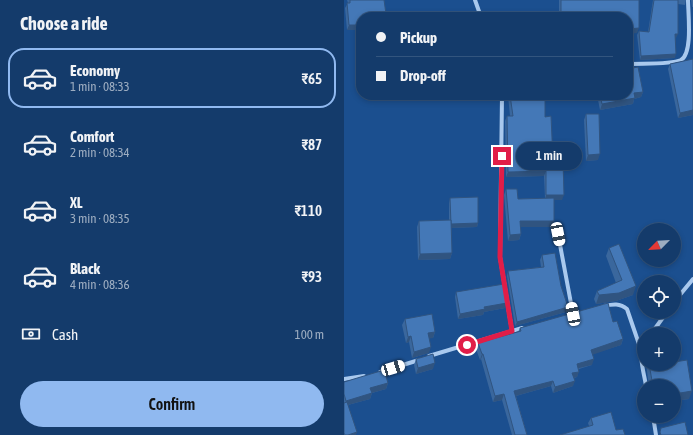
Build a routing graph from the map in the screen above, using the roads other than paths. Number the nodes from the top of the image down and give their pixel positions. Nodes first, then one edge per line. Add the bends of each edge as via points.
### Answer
1 (475, 0) edge
2 (688, 0) edge
3 (479, 12) edge
4 (633, 64) edge
5 (502, 100) edge
6 (558, 234) dead end
7 (693, 279) edge
8 (681, 294) edge
9 (600, 306) edge
10 (580, 312) edge
11 (573, 314) junction
12 (565, 316) edge
13 (527, 327) edge
14 (512, 331) junction
15 (637, 339) edge
16 (378, 372) edge
17 (370, 374) edge
18 (345, 380) edge
19 (654, 423) edge
20 (656, 435) edge

1 - 3 street
2 - 4 street via 689,44 682,59 672,62
5 - 14 street via 500,257
6 - 11 street
7 - 8 street
9 - 15 street via 623,306 627,310
10 - 11 street
11 - 12 street
13 - 14 street
14 - 16 street
17 - 18 street
19 - 20 street

